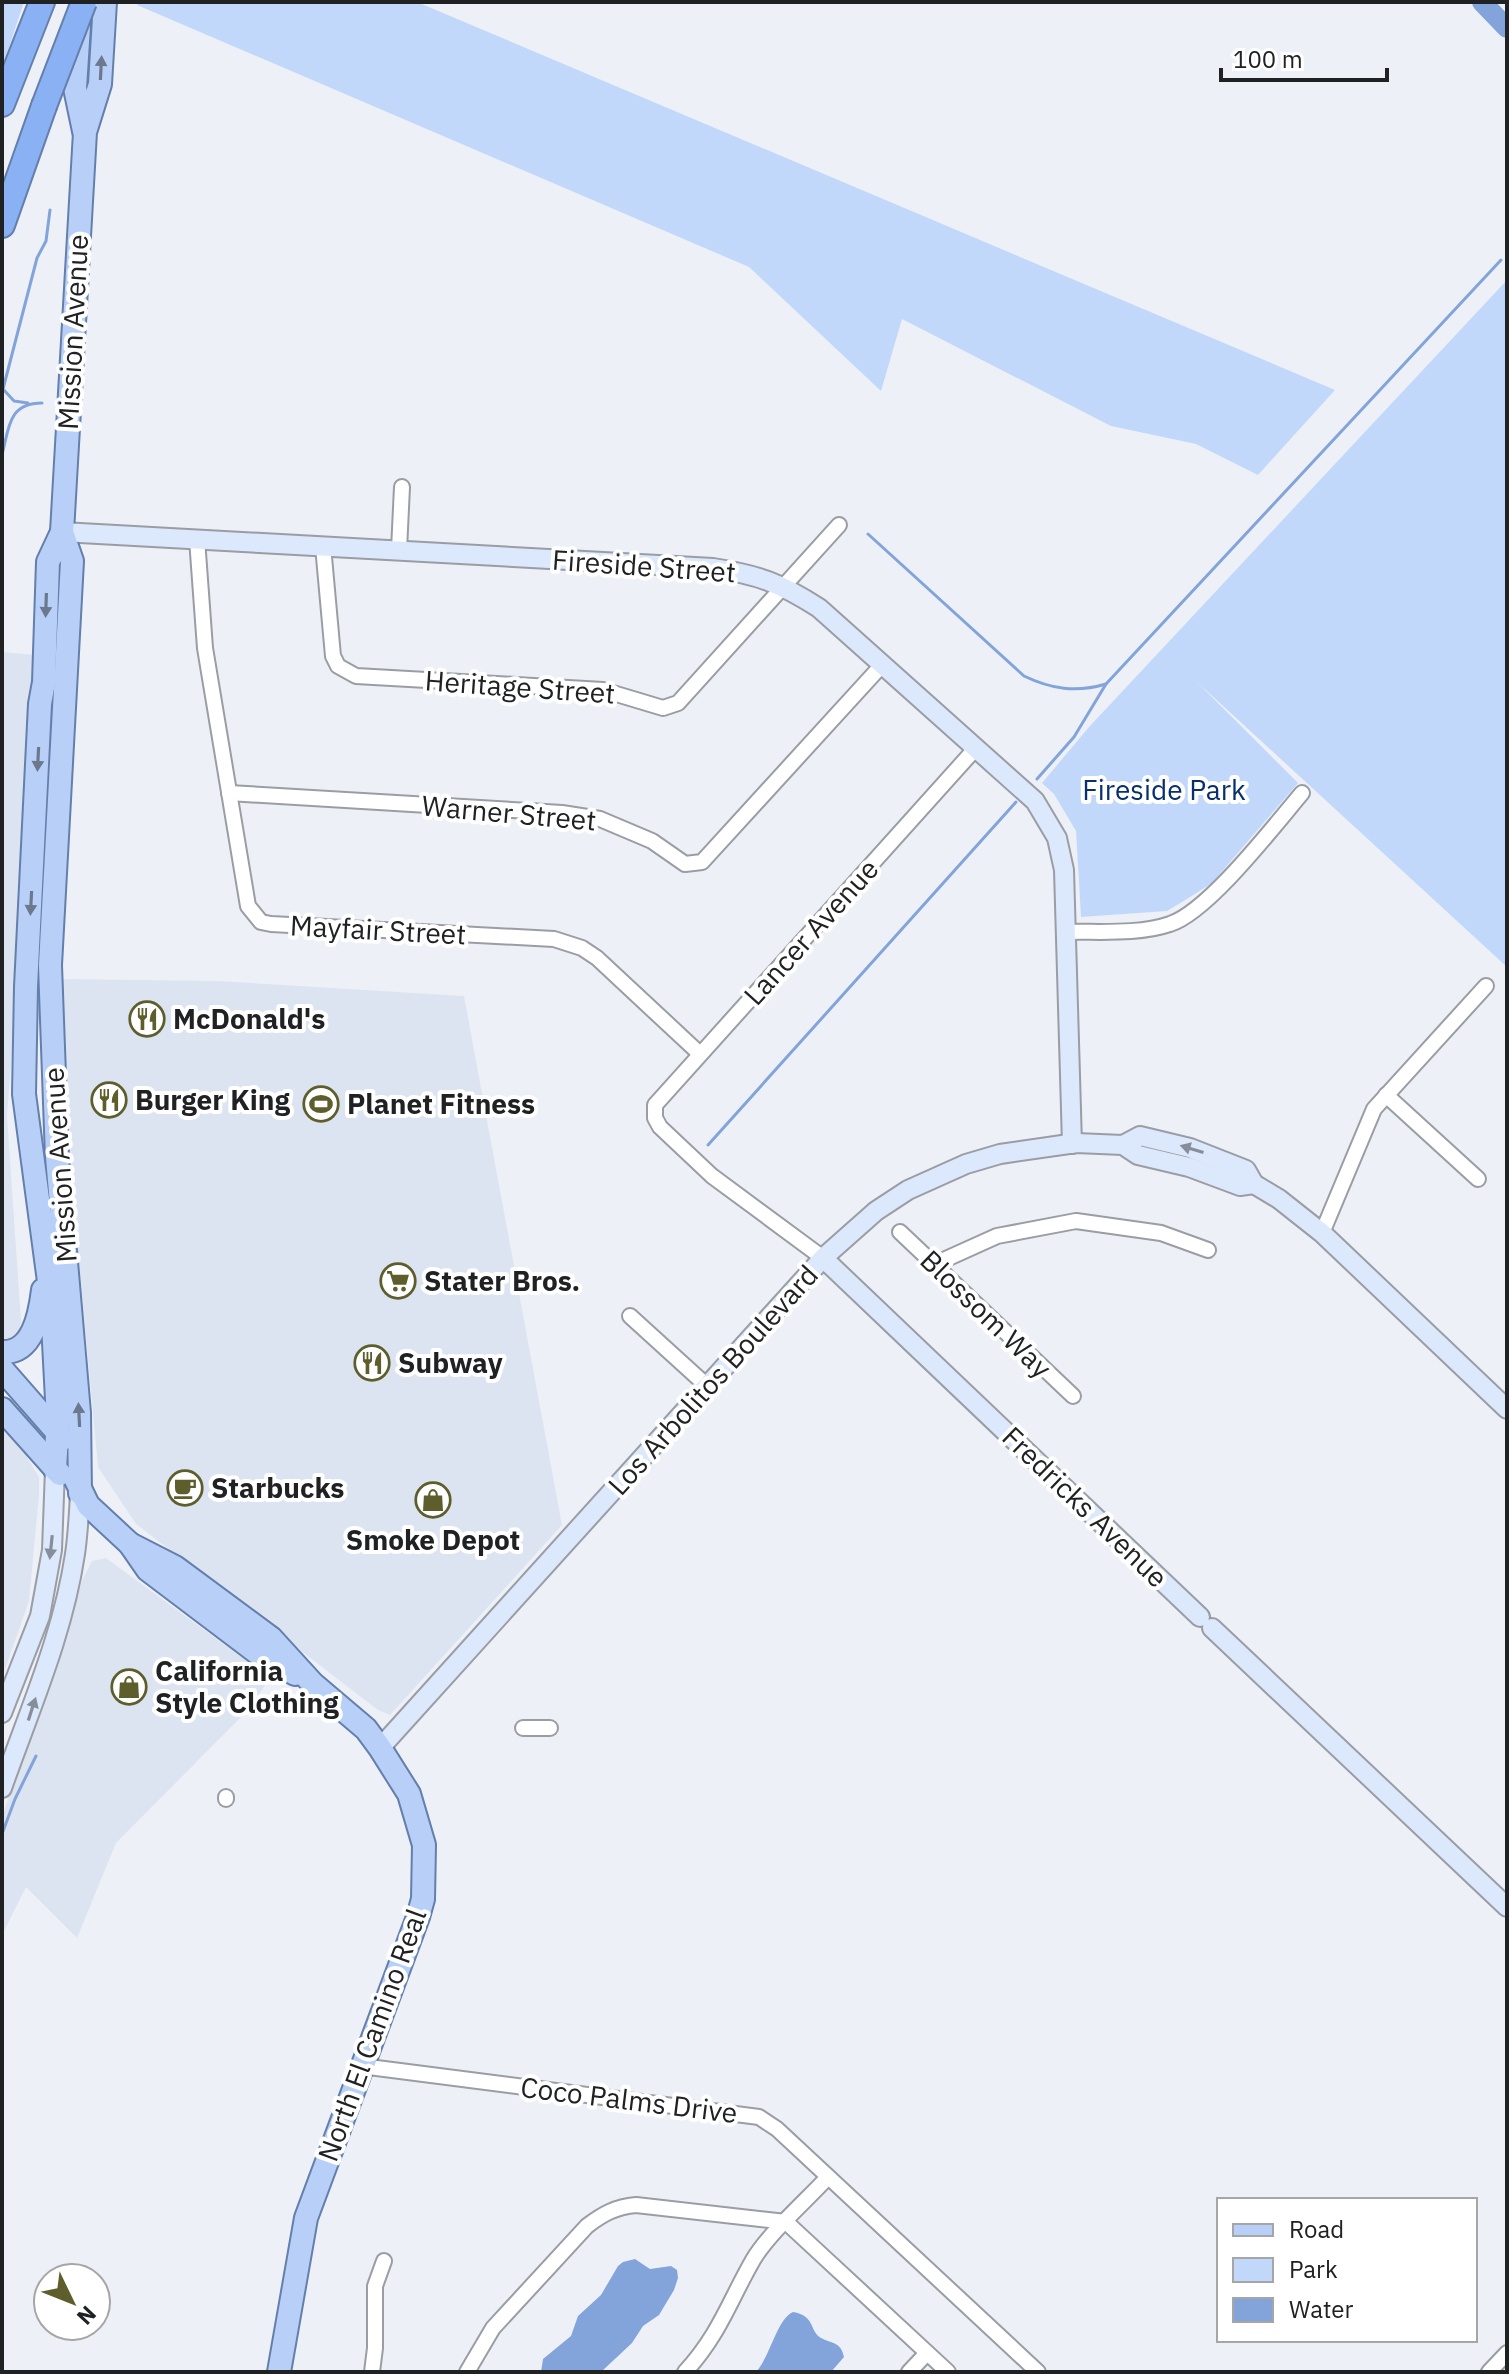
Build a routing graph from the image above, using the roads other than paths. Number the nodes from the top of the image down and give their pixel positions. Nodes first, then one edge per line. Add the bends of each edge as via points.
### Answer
1 (42, 2) edge
2 (82, 2) edge
3 (105, 2) edge
4 (6, 95) edge
5 (85, 132) junction
6 (2, 225) edge
7 (402, 487) dead end
8 (839, 525) dead end
9 (62, 532) junction
10 (197, 539) junction
11 (323, 546) junction
12 (399, 550) junction
13 (786, 586) junction
14 (882, 665) junction
15 (975, 749) junction
16 (229, 793) junction
17 (1302, 793) dead end
18 (36, 803) junction
19 (34, 843) junction
20 (58, 844) junction
21 (56, 884) junction
22 (1065, 932) junction
23 (1486, 986) dead end
24 (26, 987) junction
25 (700, 1054) junction
26 (53, 1068) junction
27 (24, 1094) junction
28 (1386, 1095) junction
29 (655, 1118) joint
30 (1072, 1144) junction
31 (57, 1157) junction
32 (1478, 1179) dead end
33 (35, 1182) junction
34 (900, 1232) dead end
35 (1322, 1233) junction
36 (65, 1245) junction
37 (1208, 1250) dead end
38 (823, 1258) junction
39 (46, 1261) junction
40 (938, 1267) junction
41 (630, 1316) dead end
42 (2, 1352) edge
43 (2, 1369) edge
44 (707, 1386) junction
45 (1073, 1396) dead end
46 (2, 1409) edge
47 (1507, 1409) edge
48 (58, 1433) junction
49 (55, 1469) junction
50 (80, 1493) junction
51 (130, 1544) junction
52 (225, 1617) junction
53 (313, 1684) junction
54 (2, 1713) edge
55 (523, 1728) dead end
56 (550, 1728) dead end
57 (380, 1748) junction
58 (2, 1788) edge
59 (1507, 1907) edge
60 (361, 2066) junction
61 (823, 2182) junction
62 (786, 2222) junction
63 (384, 2261) dead end
64 (927, 2353) junction
65 (1507, 2353) edge
66 (279, 2372) edge
67 (372, 2372) edge
68 (467, 2372) edge
69 (685, 2372) edge
70 (909, 2372) edge
71 (948, 2372) edge
72 (1038, 2372) edge
73 (1489, 2372) edge

1 - 4 highway
2 - 5 main road, Mission Avenue via 75,88
2 - 6 highway, bridge
5 -> 3 main road, Mission Avenue via 100,84
5 - 9 main road, Mission Avenue
7 - 12 street
8 - 13 street, Heritage Street
9 - 10 street, Fireside Street
9 -> 18 main road, Mission Avenue via 48,562
9 - 20 main road, Mission Avenue via 72,561
10 - 11 street, Fireside Street
10 - 16 street, Mayfair Street via 205,648
11 - 12 street, Fireside Street
11 - 13 street, Heritage Street via 333,656 338,666 356,676 603,690 663,708 678,703
12 - 13 street, Fireside Street via 713,568
13 - 14 street, Fireside Street
14 - 15 street, Fireside Street
14 - 16 street, Warner Street via 702,862 692,865 600,819 562,813
15 - 22 street, Fireside Street via 1035,801 1057,838 1064,870
15 - 25 street, Lancer Avenue
16 - 25 street, Mayfair Street via 248,906 261,922 554,939 597,958
17 - 22 street via 1207,900 1173,923
18 - 19 main road, Mission Avenue
18 - 20 main road via 48,816 50,838
19 - 21 main road via 45,851 45,875
19 -> 24 main road, Mission Avenue
20 - 21 main road, Mission Avenue
21 - 26 main road, Mission Avenue via 50,965
22 - 30 street, Fireside Street
23 - 28 street
24 - 26 main road via 38,1000 38,1062
24 - 27 main road, Mission Avenue
25 - 29 street, Lancer Avenue via 655,1105
26 - 31 main road, Mission Avenue
27 - 31 main road via 41,1098 46,1148
27 - 33 main road, Mission Avenue
28 - 32 street
28 - 35 street via 1374,1109
29 - 38 street, Fredricks Avenue via 712,1176
30 - 35 street, Los Arbolitos Boulevard via 1123,1145 1138,1155 1240,1186 1254,1184
30 - 38 street, Los Arbolitos Boulevard via 1000,1154 951,1170 878,1209
31 - 36 main road, Mission Avenue
33 - 36 main road via 46,1189 54,1240
33 - 39 main road, Mission Avenue
34 - 40 street, Blossom Way
35 - 47 street, Los Arbolitos Boulevard
50 -> 36 main road, Mission Avenue
37 - 40 street via 1161,1233 1076,1221 997,1236
38 - 44 street, Los Arbolitos Boulevard
38 - 59 street, Fredricks Avenue
39 - 42 main road via 42,1303 31,1334 22,1347
39 - 48 main road, Mission Avenue
40 - 45 street, Blossom Way
41 - 44 street
43 - 48 main road
44 - 57 street, Los Arbolitos Boulevard
46 - 49 main road, North El Camino Real
48 - 49 main road, Mission Avenue
48 - 50 main road
49 - 50 main road, North El Camino Real
49 -> 54 street, Mission Avenue via 52,1550 40,1616
50 - 51 main road, North El Camino Real
58 -> 50 street, Mission Avenue via 54,1645 75,1555
51 - 52 main road, North El Camino Real via 175,1567
51 - 52 main road, North El Camino Real via 157,1577 174,1582
52 - 53 main road, North El Camino Real via 259,1654
52 - 53 main road, North El Camino Real via 271,1638
53 - 57 main road, North El Camino Real via 366,1729
55 - 56 street
57 - 60 main road, North El Camino Real via 409,1794 424,1845 423,1899
60 - 61 street, Coco Palms Drive via 759,2117 777,2129
60 - 66 main road, North El Camino Real via 306,2218
61 - 62 street
61 - 72 street, Coco Palms Drive
62 - 64 street
62 - 68 street via 636,2205 602,2214 493,2328
62 - 69 street via 754,2258 724,2319
63 - 67 street via 375,2286
64 - 70 street
64 - 71 street
65 - 73 street

